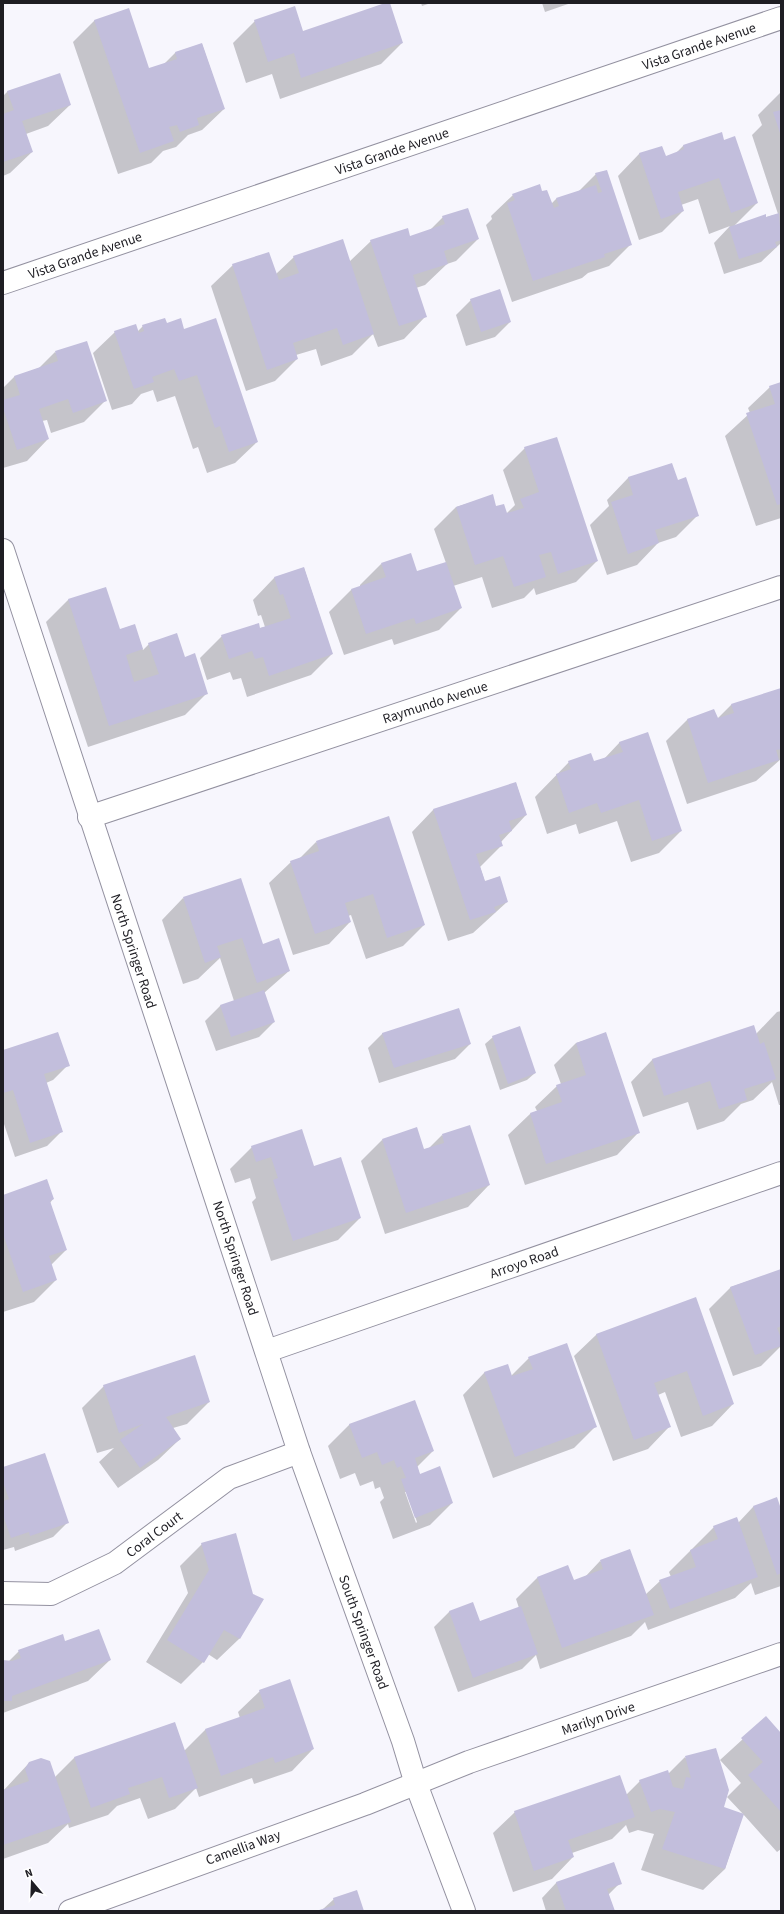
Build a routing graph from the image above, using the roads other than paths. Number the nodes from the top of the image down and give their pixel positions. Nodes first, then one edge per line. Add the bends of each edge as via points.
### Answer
1 (781, 18) edge
2 (3, 283) edge
3 (3, 550) edge
4 (781, 587) edge
5 (89, 817) junction
6 (781, 1173) edge
7 (267, 1351) junction
8 (299, 1452) junction
9 (3, 1593) edge
10 (781, 1654) edge
11 (416, 1784) junction
12 (70, 1911) edge
13 (464, 1911) edge

1 - 2 street, Vista Grande Avenue
3 - 5 street, North Springer Road
4 - 5 street, Raymundo Avenue
5 - 7 street, North Springer Road
6 - 7 street, Arroyo Road
7 - 8 street, South Springer Road
8 - 9 street, Coral Court via 229,1478 115,1563 51,1594
8 - 11 street, South Springer Road via 403,1741
10 - 11 street, Marilyn Drive via 469,1762
11 - 12 street, Camellia Way
11 - 13 street, South Springer Road

